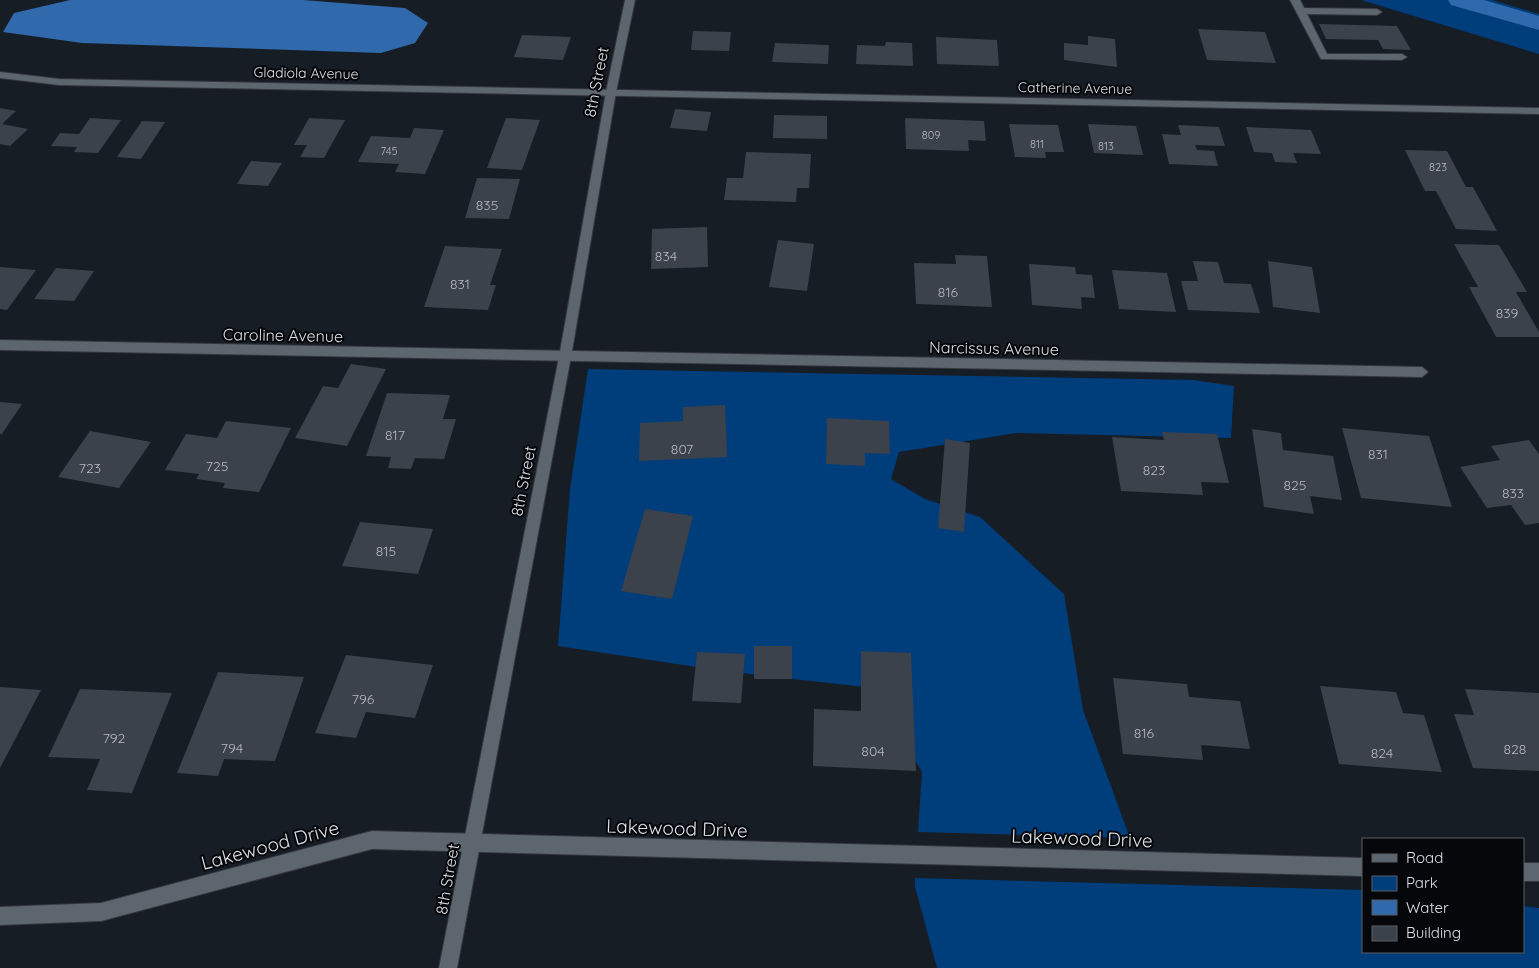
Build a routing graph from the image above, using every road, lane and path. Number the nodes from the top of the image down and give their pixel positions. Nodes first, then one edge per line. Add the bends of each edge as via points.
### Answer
1 (630, 0) edge
2 (1295, 0) edge
3 (1301, 11) junction
4 (1377, 12) dead end
5 (1402, 57) dead end
6 (0, 75) edge
7 (611, 92) junction
8 (1539, 111) edge
9 (0, 345) edge
10 (565, 357) junction
11 (1422, 372) dead end
12 (471, 843) junction
13 (1362, 867) edge
14 (1524, 872) edge
15 (1539, 872) edge
16 (0, 916) edge
17 (448, 968) edge

1 - 7 street, 8th Street
2 - 3 street
3 - 4 street
3 - 5 street via 1324,57
6 - 7 street, Gladiola Avenue via 59,82
7 - 8 street, Catherine Avenue
7 - 10 street, 8th Street
9 - 10 street, Caroline Avenue
10 - 11 street, Narcissus Avenue
10 - 12 street, 8th Street
12 - 13 street, Lakewood Drive
12 - 16 street, Lakewood Drive via 372,840 101,912
12 - 17 street, 8th Street
14 - 15 street

